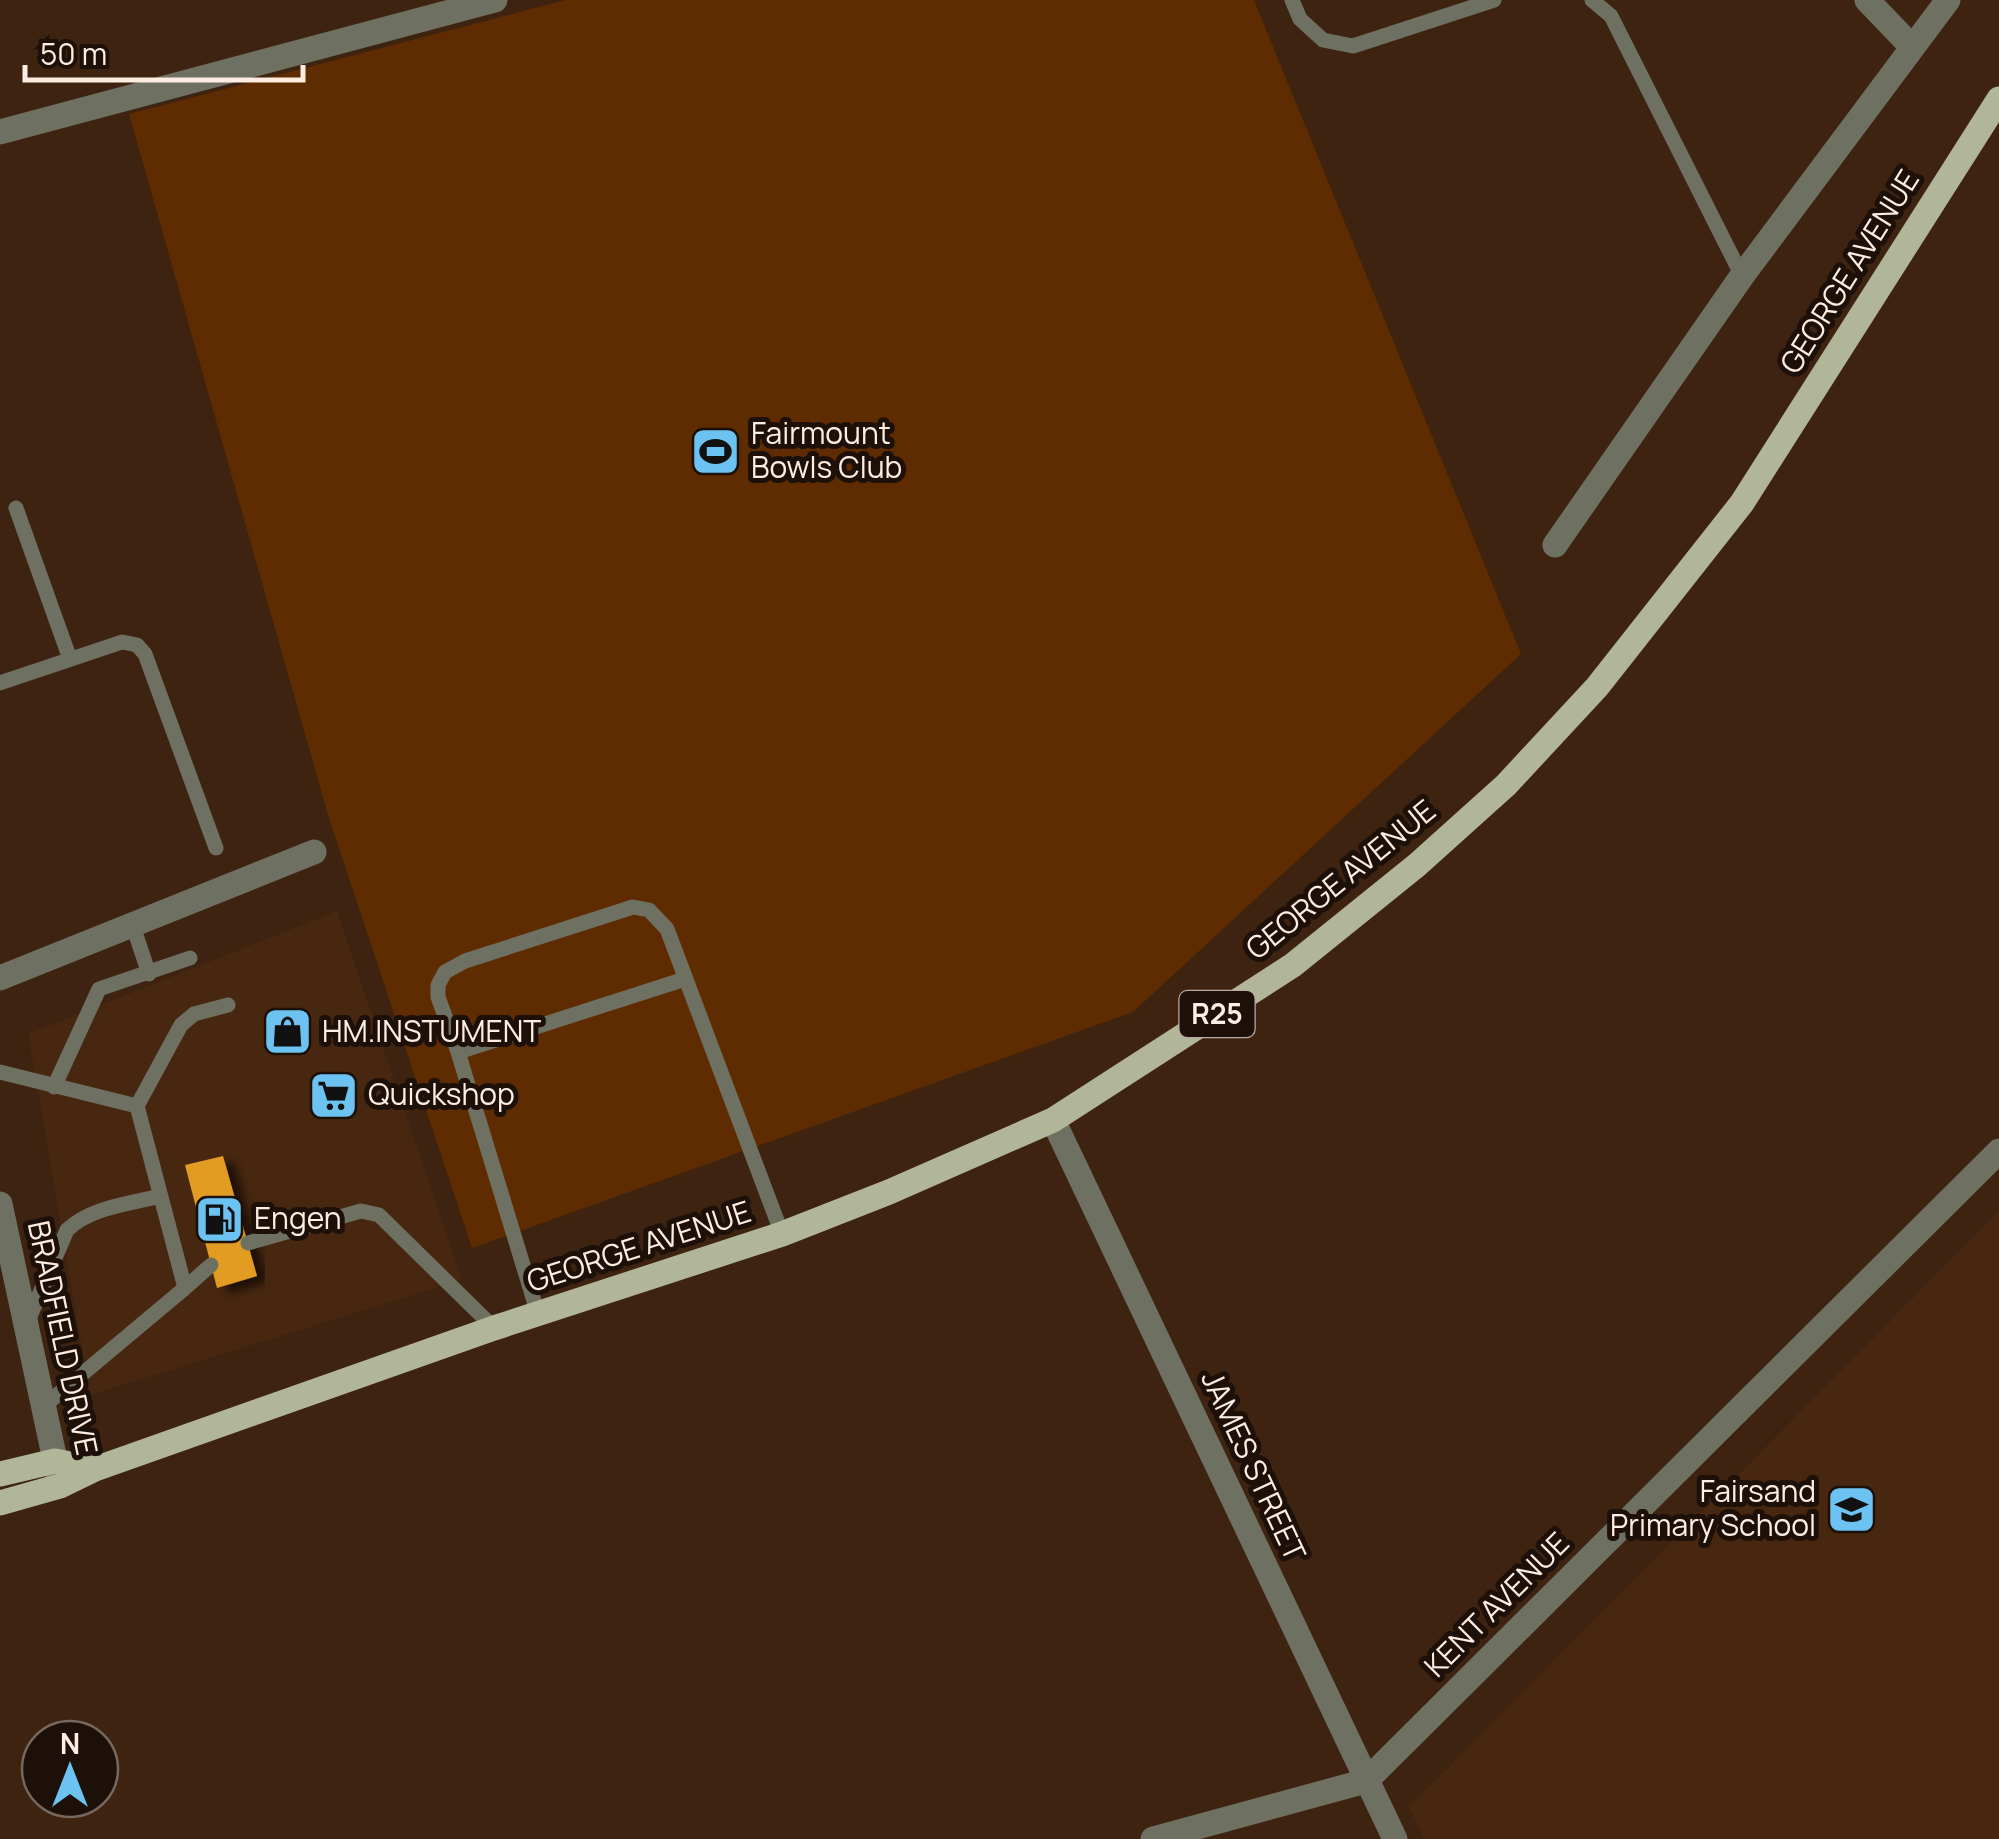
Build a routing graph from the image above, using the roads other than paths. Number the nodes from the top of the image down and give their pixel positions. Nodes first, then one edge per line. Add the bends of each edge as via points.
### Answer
1 (495, 0) edge
2 (1292, 0) edge
3 (1494, 0) edge
4 (1592, 0) edge
5 (1867, 0) edge
6 (1935, 7) edge
7 (1912, 47) junction
8 (1999, 98) edge
9 (0, 132) edge
10 (1742, 276) junction
11 (16, 508) dead end
12 (1555, 545) dead end
13 (70, 660) junction
14 (0, 684) edge
15 (216, 848) dead end
16 (314, 852) dead end
17 (132, 926) junction
18 (190, 958) dead end
19 (149, 974) junction
20 (0, 978) edge
21 (685, 979) junction
22 (228, 1004) dead end
23 (458, 1052) junction
24 (0, 1072) edge
25 (54, 1087) junction
26 (137, 1106) junction
27 (1053, 1120) junction
28 (1999, 1150) edge
29 (160, 1196) junction
30 (0, 1204) edge
31 (782, 1234) junction
32 (248, 1243) dead end
33 (211, 1265) dead end
34 (185, 1288) junction
35 (538, 1314) junction
36 (26, 1324) junction
37 (494, 1328) junction
38 (44, 1406) junction
39 (58, 1473) junction
40 (0, 1474) edge
41 (0, 1502) edge
42 (1366, 1781) junction
43 (1154, 1839) edge
44 (1395, 1839) edge

1 - 9 street
2 - 3 lane via 1300,20 1323,40 1352,46
4 - 10 lane via 1612,16
5 - 7 street
6 - 7 street
7 - 10 street
8 - 27 main road, GEORGE AVENUE / R25 via 1742,503 1597,687 1506,785 1418,865 1293,964
10 - 12 street
11 - 13 lane
13 - 14 lane
13 - 15 lane via 122,642 145,654
16 - 17 street
17 - 19 lane
17 - 20 street
18 - 19 lane
19 - 25 lane via 99,989
21 - 23 lane
21 - 23 lane via 668,929 649,910 632,907 444,972 438,997
21 - 31 lane
22 - 26 lane via 181,1025
23 - 35 lane
24 - 25 lane
25 - 26 lane
26 - 29 lane
27 - 31 main road, GEORGE AVENUE / R25
27 - 42 street, JAMES STREET
28 - 42 street, KENT AVENUE
29 - 34 lane
29 - 36 lane via 98,1212 67,1230
30 - 36 street, BRADFIELD DRIVE
31 - 35 main road, GEORGE AVENUE / R25
32 - 37 lane via 362,1211 379,1215
33 - 34 lane
34 - 38 lane
35 - 37 main road, GEORGE AVENUE / R25
36 - 38 street, BRADFIELD DRIVE
37 - 39 main road, GEORGE AVENUE / R25 via 95,1469
38 - 39 street, BRADFIELD DRIVE
39 - 40 main road, GEORGE AVENUE / R25
39 - 41 main road, GEORGE AVENUE / R25
42 - 43 street, KENT AVENUE
42 - 44 street, JAMES STREET

